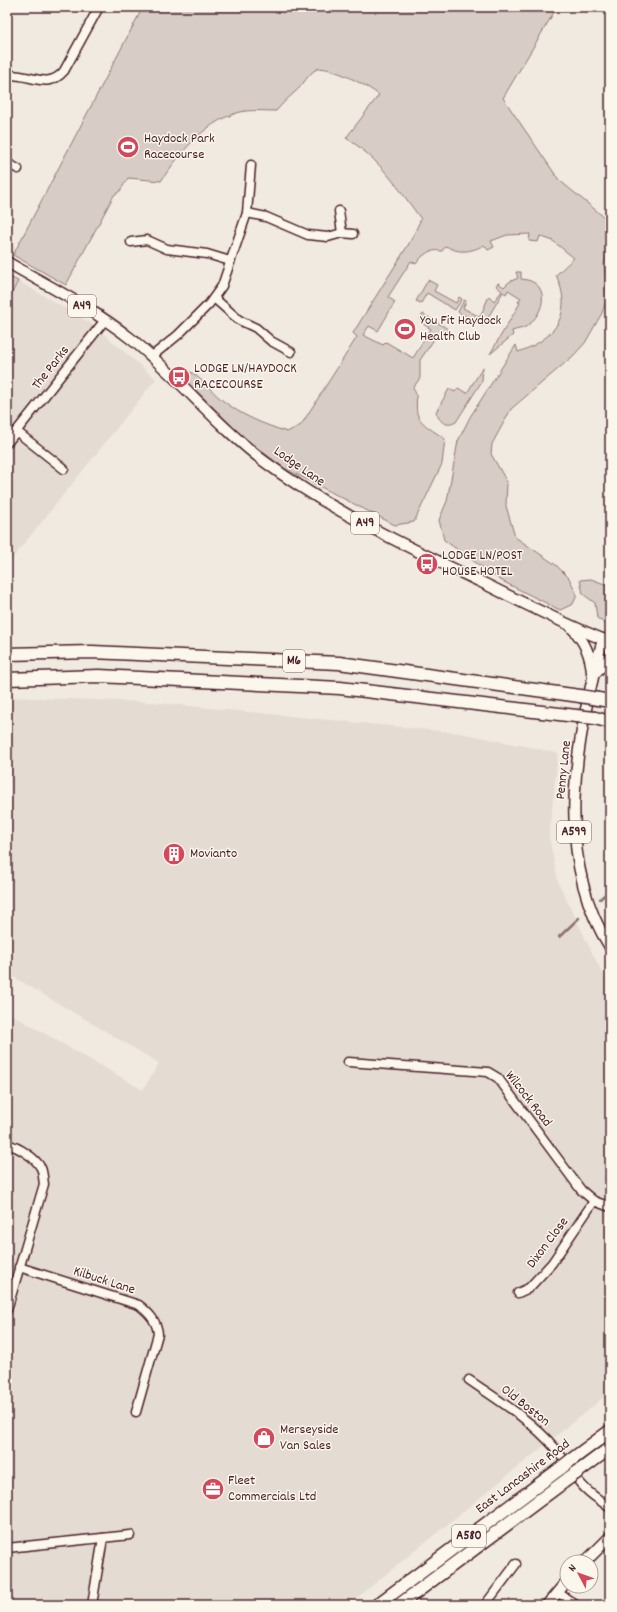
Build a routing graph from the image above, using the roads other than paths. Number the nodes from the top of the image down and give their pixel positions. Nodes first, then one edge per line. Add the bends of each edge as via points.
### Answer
1 (99, 7) edge
2 (7, 75) edge
3 (8, 165) edge
4 (251, 165) dead end
5 (18, 169) dead end
6 (339, 212) dead end
7 (247, 213) junction
8 (342, 233) junction
9 (353, 234) dead end
10 (131, 242) dead end
11 (230, 261) junction
12 (7, 262) edge
13 (214, 298) junction
14 (105, 320) junction
15 (291, 352) dead end
16 (151, 357) junction
17 (16, 431) junction
18 (7, 443) edge
19 (64, 469) dead end
20 (570, 625) junction
21 (607, 640) edge
22 (7, 654) edge
23 (610, 658) edge
24 (7, 678) edge
25 (592, 679) junction
26 (610, 701) edge
27 (610, 722) edge
28 (610, 947) edge
29 (348, 1062) dead end
30 (7, 1144) edge
31 (594, 1201) junction
32 (610, 1207) edge
33 (19, 1268) junction
34 (518, 1293) dead end
35 (7, 1310) edge
36 (469, 1380) dead end
37 (136, 1412) dead end
38 (610, 1431) edge
39 (610, 1448) edge
40 (610, 1508) edge
41 (130, 1536) dead end
42 (610, 1537) edge
43 (104, 1538) junction
44 (7, 1548) edge
45 (593, 1554) edge
46 (516, 1564) dead end
47 (557, 1592) joint
48 (92, 1605) edge
49 (377, 1605) edge
50 (399, 1605) edge
51 (485, 1605) edge
52 (547, 1605) edge
53 (576, 1605) edge

1 - 2 street via 58,78 48,82
3 - 5 street
4 - 7 street
6 - 8 street
7 - 8 street via 266,217 308,235 328,237
7 - 11 street
8 - 9 street
10 - 11 street via 147,240 167,249 207,254
11 - 13 street via 222,286
12 - 14 main road, Lodge Lane / A49
13 - 15 street via 239,320 256,328 271,341
13 - 16 street via 178,335
14 - 16 main road, Lodge Lane / A49
14 - 17 street, The Parks
16 - 20 main road, Lodge Lane / A49 via 235,436 315,496 412,548
17 - 18 street, The Parks
17 - 19 street
20 - 21 main road, Lodge Lane / A49
20 - 25 main road, A599 via 586,646
21 - 25 main road, Penny Lane / A599
22 - 26 highway, M6, bridge via 92,652 339,663
23 - 25 main road via 600,666
24 - 27 highway, M6, bridge via 99,676 340,688 595,718
25 - 28 main road, Penny Lane / A599 via 574,792 574,832 578,867 589,903
29 - 31 street, Wilcock Road via 488,1072 498,1078 581,1190
30 - 33 street via 32,1158 41,1168 44,1184
31 - 32 street, Wilcock Road
31 - 34 street, Dixon Close via 552,1263 529,1288
33 - 35 street
33 - 37 street, Kilbuck Lane via 139,1305 148,1312 155,1322 158,1334
36 - 40 street, Old Boston via 540,1433 554,1447 580,1484
38 - 49 highway, East Lancashire Road / A580
39 - 50 highway, East Lancashire Road / A580
41 - 43 street
42 - 45 main road
43 - 44 street
43 - 48 street
46 - 51 street
47 - 52 main road
47 - 53 street

